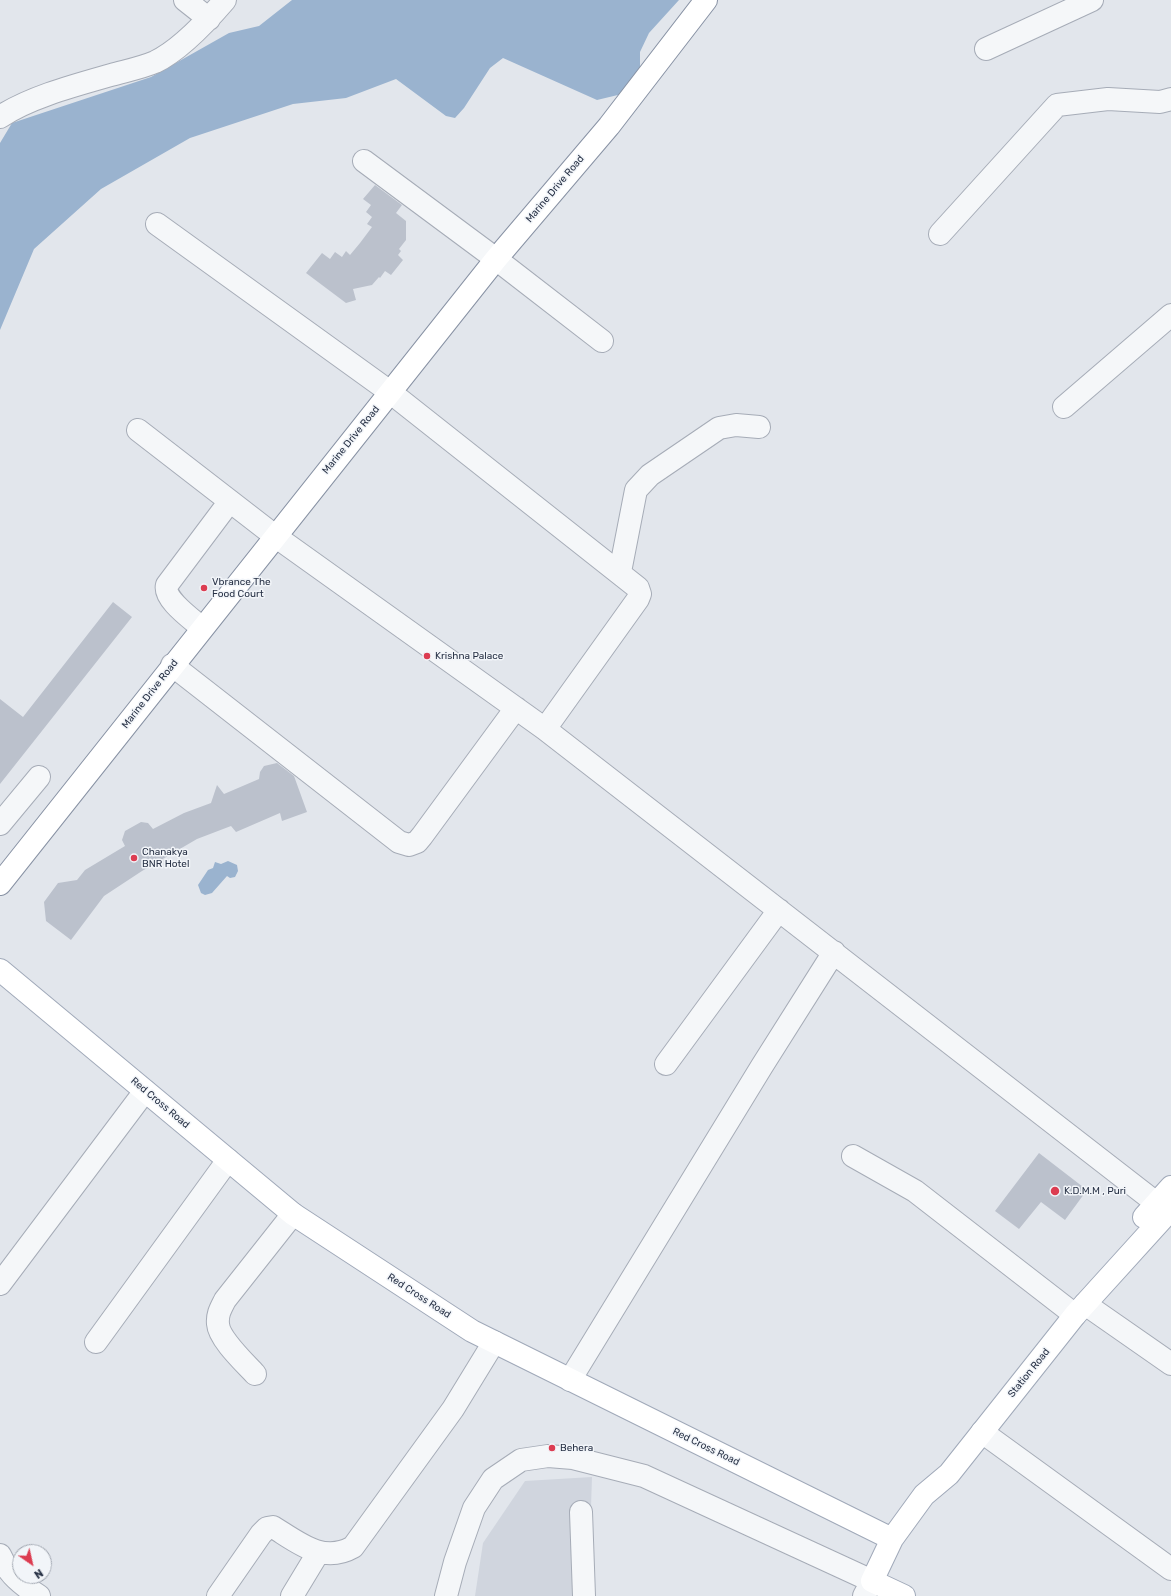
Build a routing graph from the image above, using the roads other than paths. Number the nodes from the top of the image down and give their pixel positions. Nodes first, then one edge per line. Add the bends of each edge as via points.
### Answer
1 (185, 0) edge
2 (225, 0) edge
3 (706, 0) edge
4 (1092, 0) edge
5 (209, 19) junction
6 (986, 49) dead end
7 (1171, 99) edge
8 (0, 116) edge
9 (364, 161) dead end
10 (156, 224) dead end
11 (940, 234) dead end
12 (496, 259) junction
13 (1171, 315) edge
14 (602, 341) dead end
15 (390, 392) junction
16 (1064, 407) dead end
17 (759, 427) dead end
18 (138, 430) dead end
19 (230, 502) junction
20 (275, 536) junction
21 (620, 572) junction
22 (202, 628) junction
23 (172, 665) junction
24 (516, 708) junction
25 (545, 729) junction
26 (39, 777) dead end
27 (0, 824) edge
28 (0, 884) edge
29 (779, 910) junction
30 (834, 952) junction
31 (0, 970) edge
32 (666, 1064) dead end
33 (145, 1091) junction
34 (853, 1156) dead end
35 (228, 1160) junction
36 (1167, 1202) edge
37 (293, 1214) junction
38 (0, 1284) edge
39 (1076, 1309) junction
40 (96, 1342) dead end
41 (494, 1342) junction
42 (1171, 1364) edge
43 (255, 1374) dead end
44 (570, 1380) junction
45 (982, 1432) junction
46 (924, 1495) junction
47 (581, 1512) dead end
48 (892, 1540) junction
49 (318, 1553) junction
50 (0, 1555) edge
51 (1171, 1569) edge
52 (883, 1591) edge
53 (39, 1596) edge
54 (218, 1596) edge
55 (292, 1596) edge
56 (446, 1596) edge
57 (584, 1596) edge

1 - 5 street
2 - 5 street
3 - 12 main road, Marine Drive Road via 609,126
4 - 6 street
5 - 8 street via 155,62 39,98
7 - 11 street via 1160,102 1108,99 1057,105
9 - 12 street
10 - 15 street
12 - 14 street
12 - 15 main road, Marine Drive Road
13 - 16 street
15 - 20 main road, Marine Drive Road
15 - 21 street
17 - 21 street via 736,425 719,428 650,475 636,490
18 - 19 street
19 - 20 street
19 - 22 street via 167,585 169,597
20 - 22 main road, Marine Drive Road
20 - 24 street
21 - 25 street via 638,588 638,599
22 - 23 main road, Marine Drive Road
23 - 24 street via 400,842 409,845 417,842 422,836
23 - 28 main road, Marine Drive Road
24 - 25 street
25 - 29 street
26 - 27 street
29 - 30 street
29 - 32 street
30 - 36 street
30 - 44 street
31 - 33 main road, Red Cross Road
33 - 35 main road, Red Cross Road
33 - 38 street
34 - 39 street via 915,1191
35 - 37 main road, Red Cross Road
35 - 40 street
36 - 39 main road, Station Road
37 - 41 main road, Red Cross Road via 472,1331
37 - 43 street via 225,1300 219,1312 218,1325 228,1344
39 - 42 street
39 - 45 main road, Station Road
39 - 46 main road via 938,1464
41 - 44 main road, Red Cross Road
41 - 49 street via 453,1409 353,1547 344,1552
44 - 48 main road, Red Cross Road
45 - 46 main road, Station Road via 948,1474
45 - 51 street
46 - 48 main road, Station Road
47 - 57 street
48 - 52 main road, Station Road
49 - 54 street via 273,1527 267,1528
49 - 55 street
50 - 53 street via 17,1581
52 - 56 street via 644,1476 573,1458 548,1456 521,1460 493,1479 474,1508

